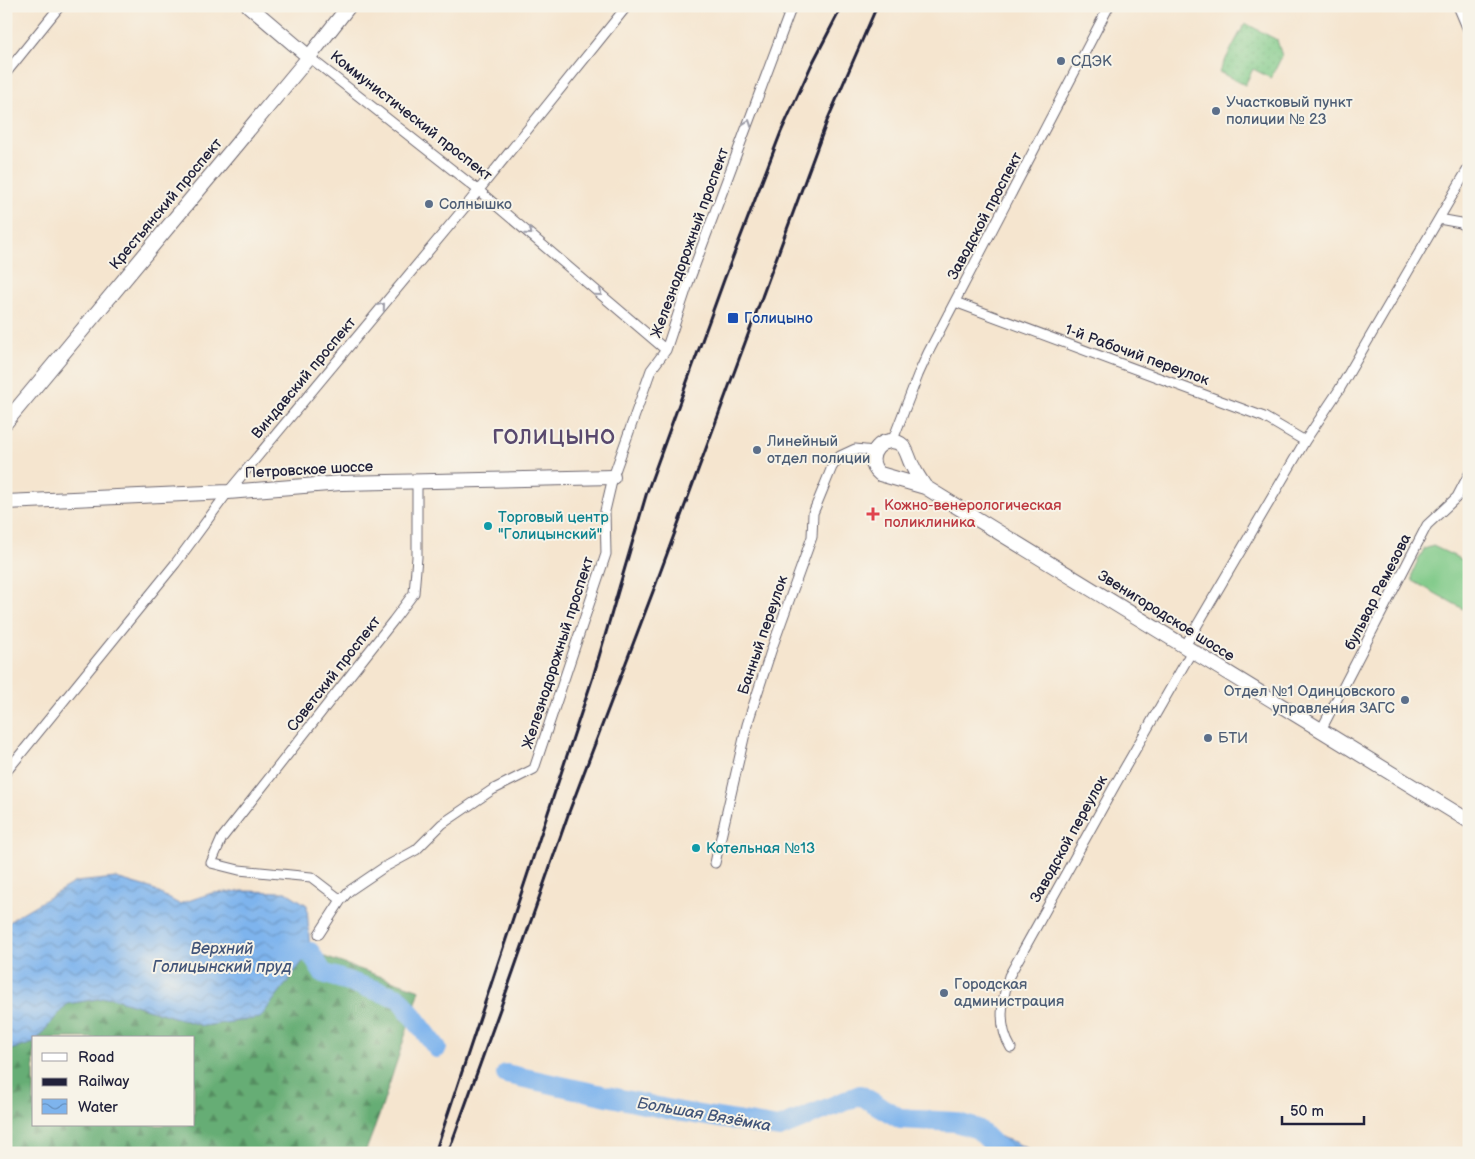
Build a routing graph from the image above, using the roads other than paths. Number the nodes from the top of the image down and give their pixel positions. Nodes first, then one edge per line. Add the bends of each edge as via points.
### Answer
1 (60, 6) edge
2 (249, 6) edge
3 (349, 6) edge
4 (628, 6) edge
5 (792, 6) edge
6 (1109, 6) edge
7 (1458, 6) edge
8 (1469, 32) edge
9 (309, 57) junction
10 (6, 73) edge
11 (1469, 167) edge
12 (478, 190) junction
13 (1439, 219) junction
14 (1465, 223) edge
15 (1469, 231) edge
16 (955, 302) junction
17 (666, 350) junction
18 (6, 422) edge
19 (1305, 441) junction
20 (892, 442) junction
21 (874, 451) junction
22 (908, 458) junction
23 (1469, 474) edge
24 (613, 477) junction
25 (891, 477) junction
26 (417, 482) junction
27 (925, 487) junction
28 (228, 492) junction
29 (6, 502) edge
30 (1189, 648) junction
31 (1321, 730) junction
32 (6, 772) edge
33 (1469, 821) edge
34 (715, 863) dead end
35 (341, 900) junction
36 (319, 934) dead end
37 (1011, 1048) dead end

1 - 10 street
2 - 9 street, Коммунистический проспект
3 - 9 street, Крестьянский проспект
4 - 12 street, Виндавский проспект
17 -> 5 street, Железнодорожный проспект
6 - 16 street, Заводской проспект
7 - 8 street
9 - 12 street, Коммунистический проспект
9 - 18 street, Крестьянский проспект
11 - 13 street
12 -> 17 street, Коммунистический проспект
28 -> 12 street, Виндавский проспект
13 - 14 street
13 - 19 street via 1340,390
14 - 15 street
16 - 19 street, 1-й Рабочий переулок via 1264,417
16 - 20 street, Заводской проспект via 918,375
17 - 24 street, Железнодорожный проспект via 650,370
19 - 30 street
20 - 21 street via 882,444
20 - 22 street via 904,448
21 - 25 street via 875,469
21 - 34 street, Банный переулок via 856,449 840,456 832,467 813,513 812,537 747,725
22 - 25 street via 903,472
22 - 27 street
23 - 31 street, бульвар Ремезова via 1457,497 1428,526
24 - 26 street, Петровское шоссе
24 - 35 street, Железнодорожный проспект via 604,511 606,554 534,770 492,790 442,824 416,850 383,868
25 - 27 street
26 - 28 street, Петровское шоссе via 341,483
26 - 35 street, Советский проспект via 414,592 222,838 211,863 239,870 312,878
27 - 30 street, Звенигородское шоссе
28 - 29 street, Петровское шоссе
28 - 32 street, Виндавский проспект via 175,564
30 - 31 street, Звенигородское шоссе
30 - 37 street, Заводской переулок via 1009,976 1001,1010 1003,1029
31 - 33 street, Звенигородское шоссе
35 - 36 street, Железнодорожный проспект

